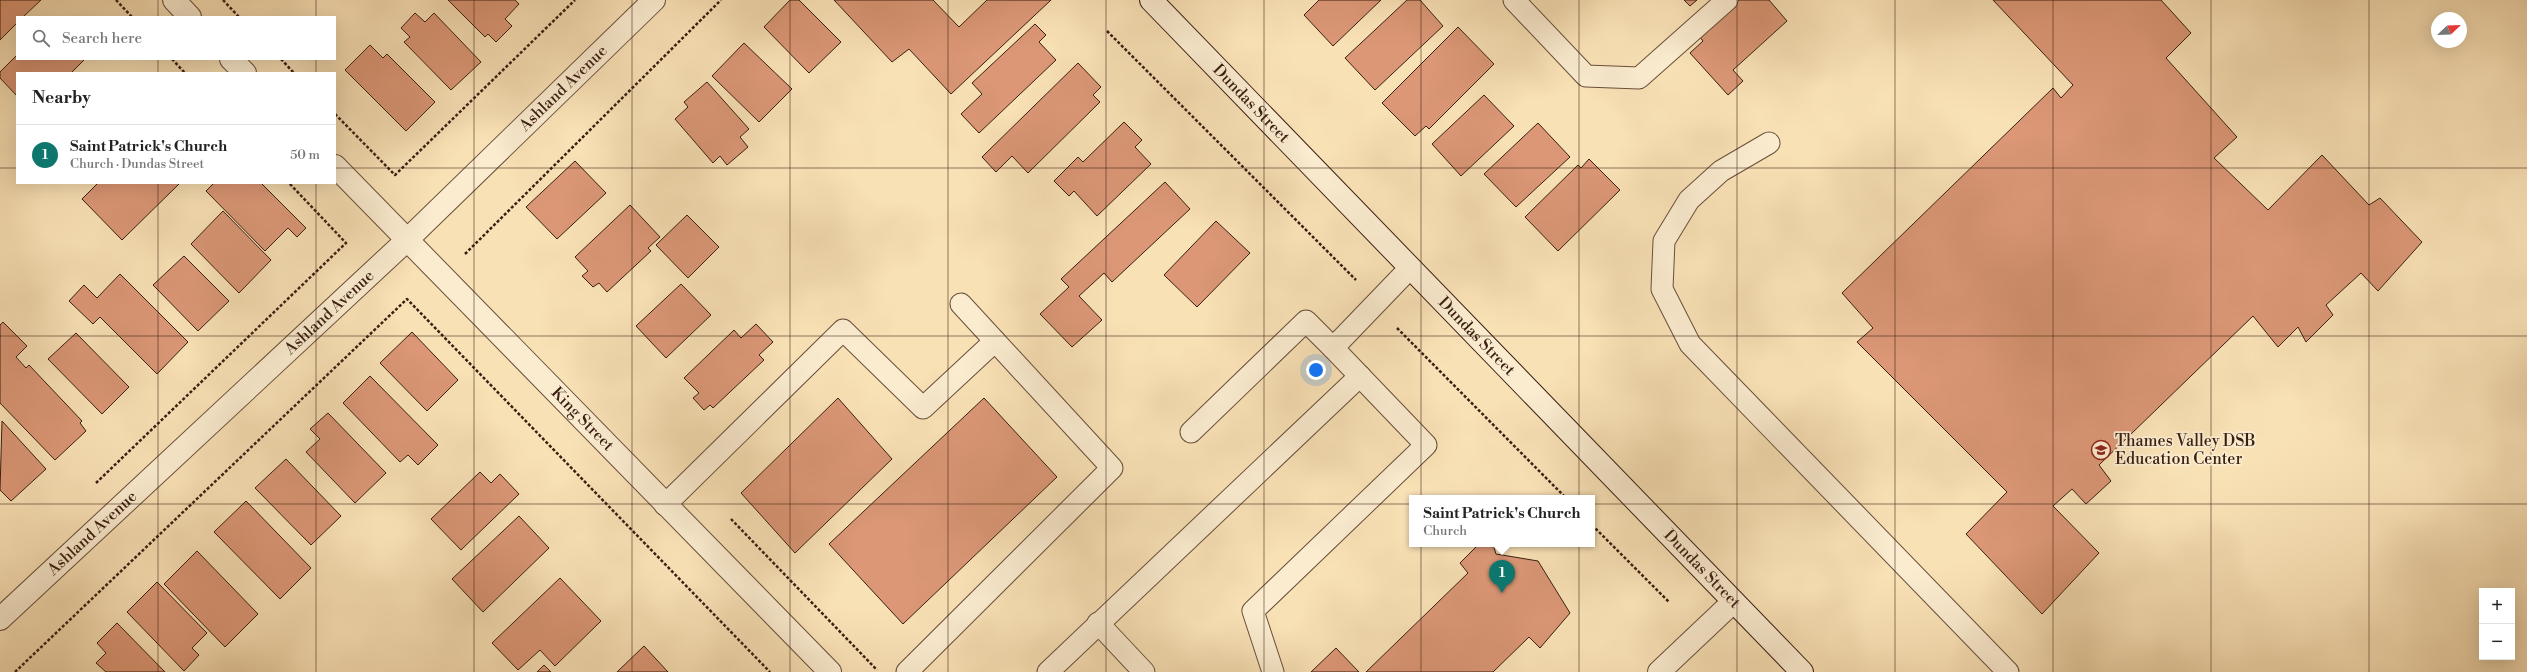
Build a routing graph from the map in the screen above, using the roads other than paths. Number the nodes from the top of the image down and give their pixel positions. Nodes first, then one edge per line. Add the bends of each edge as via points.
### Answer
1 (174, 0) edge
2 (654, 0) edge
3 (1151, 0) edge
4 (1514, 0) edge
5 (1727, 0) edge
6 (189, 16) edge
7 (232, 60) edge
8 (244, 72) edge
9 (1769, 143) dead end
10 (336, 167) edge
11 (407, 240) junction
12 (1410, 268) junction
13 (961, 304) dead end
14 (995, 341) junction
15 (1333, 348) junction
16 (1360, 376) junction
17 (1191, 432) dead end
18 (665, 505) junction
19 (1733, 602) junction
20 (0, 618) edge
21 (1098, 623) junction
22 (830, 672) edge
23 (907, 672) edge
24 (1048, 672) edge
25 (1144, 672) edge
26 (1273, 672) edge
27 (1659, 672) edge
28 (1802, 672) edge
29 (2008, 672) edge

1 - 6 street
2 - 11 street, Ashland Avenue
3 - 12 street, Dundas Street
4 - 5 lane via 1586,76 1639,78
7 - 8 street
9 - 29 lane via 1721,171 1689,200 1664,241 1662,289 1690,344
10 - 11 street, King Street
11 - 18 street, King Street
11 - 20 street, Ashland Avenue
12 - 15 lane
12 - 19 street, Dundas Street
13 - 14 lane
14 - 18 lane via 922,408 843,330
14 - 23 lane via 1112,468
15 - 16 lane
15 - 17 lane via 1306,321
16 - 21 lane
16 - 26 lane via 1426,445 1253,611
18 - 22 street, King Street
19 - 27 street
19 - 28 street, Dundas Street
21 - 24 lane
21 - 25 lane

